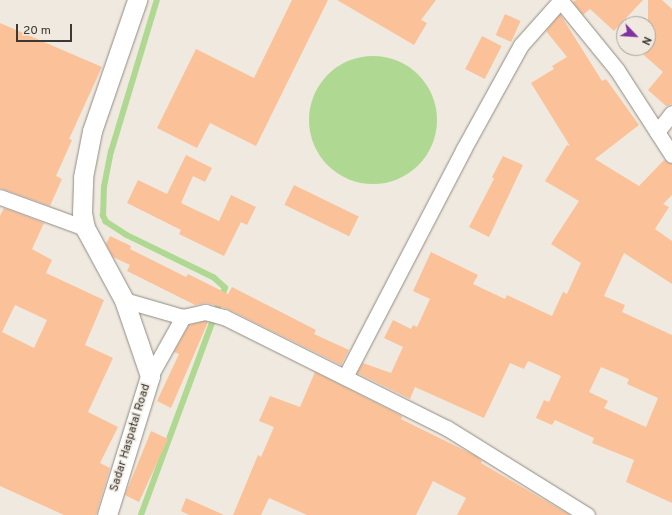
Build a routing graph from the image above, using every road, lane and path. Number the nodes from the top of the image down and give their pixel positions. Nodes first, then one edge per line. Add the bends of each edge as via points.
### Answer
1 (137, 0) edge
2 (560, 0) edge
3 (672, 113) edge
4 (657, 132) junction
5 (672, 155) edge
6 (0, 197) edge
7 (85, 228) junction
8 (124, 300) junction
9 (183, 317) junction
10 (150, 376) junction
11 (345, 377) junction
12 (107, 515) edge
13 (587, 515) edge

1 - 7 street, Sadar Haspatal Road via 92,131 83,177 82,213
2 - 4 street via 617,70
2 - 11 street via 522,45 463,150
3 - 4 street
4 - 5 street
6 - 7 street
7 - 8 street, Sadar Haspatal Road
8 - 9 street
8 - 10 street, Sadar Haspatal Road
9 - 10 street
9 - 11 street via 205,312 224,316
10 - 12 street, Sadar Haspatal Road
11 - 13 street via 447,428

